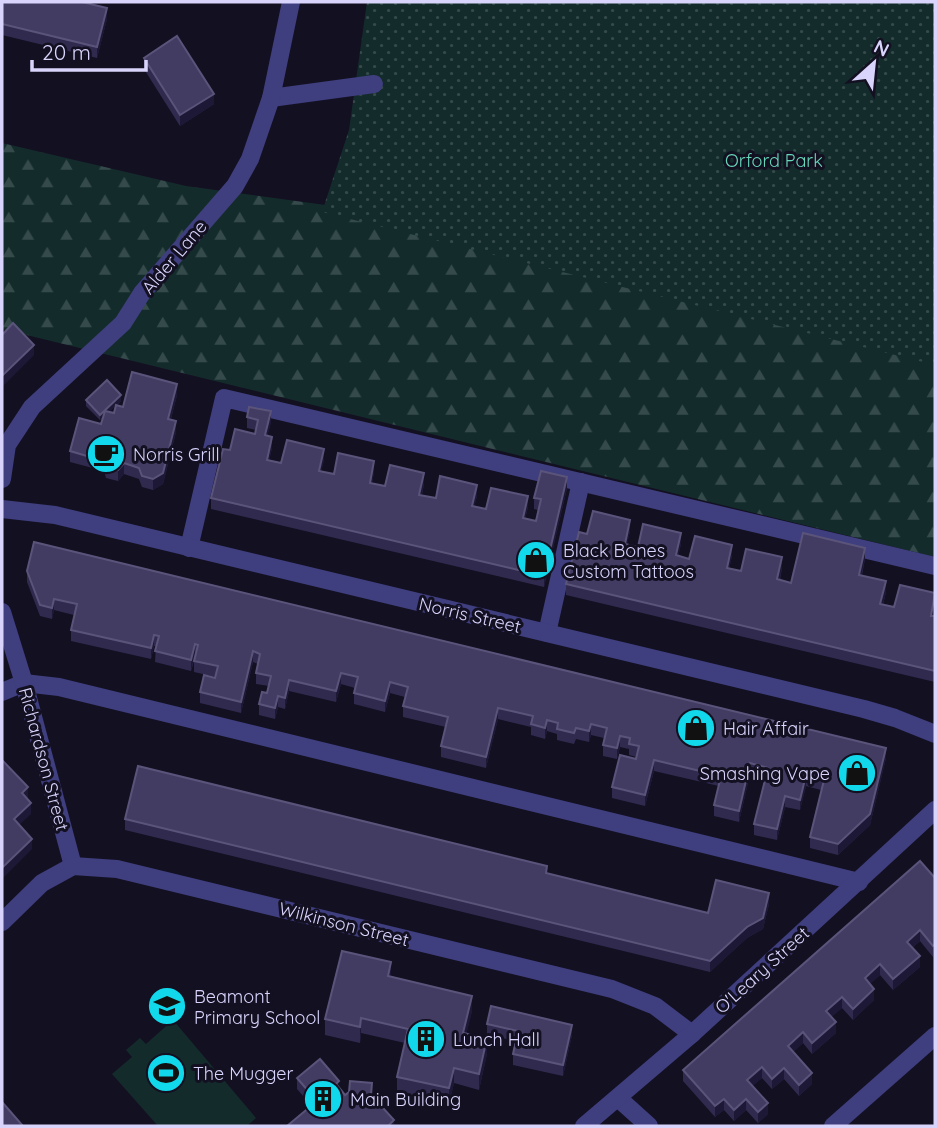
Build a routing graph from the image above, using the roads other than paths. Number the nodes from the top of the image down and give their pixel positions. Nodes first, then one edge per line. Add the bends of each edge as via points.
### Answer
1 (291, 2) edge
2 (374, 84) dead end
3 (271, 98) junction
4 (2, 479) edge
5 (581, 482) junction
6 (2, 509) edge
7 (189, 548) junction
8 (935, 566) edge
9 (2, 612) edge
10 (547, 633) junction
11 (24, 683) junction
12 (2, 692) edge
13 (935, 734) edge
14 (935, 810) edge
15 (74, 866) junction
16 (859, 882) junction
17 (2, 922) edge
18 (692, 1034) junction
19 (935, 1035) edge
20 (618, 1098) junction
21 (584, 1126) edge
22 (649, 1126) edge
23 (833, 1126) edge

1 - 3 street, Alder Lane
2 - 3 street
3 - 4 street, Alder Lane via 254,149 235,186 142,293 123,323 32,407 7,444
5 - 7 street via 224,398
5 - 8 street
5 - 10 street
6 - 7 street, Norris Street via 55,515
7 - 10 street, Norris Street
9 - 11 street, Richardson Street
10 - 13 street, Norris Street via 864,709
11 - 12 street
11 - 15 street, Richardson Street
11 - 16 street via 59,687
14 - 16 street, O'Leary Street
15 - 17 street via 42,883
15 - 18 street, Wilkinson Street via 117,869 612,989 655,1006
16 - 18 street, O'Leary Street
18 - 20 street, O'Leary Street
19 - 23 street
20 - 21 street, O'Leary Street
20 - 22 street

